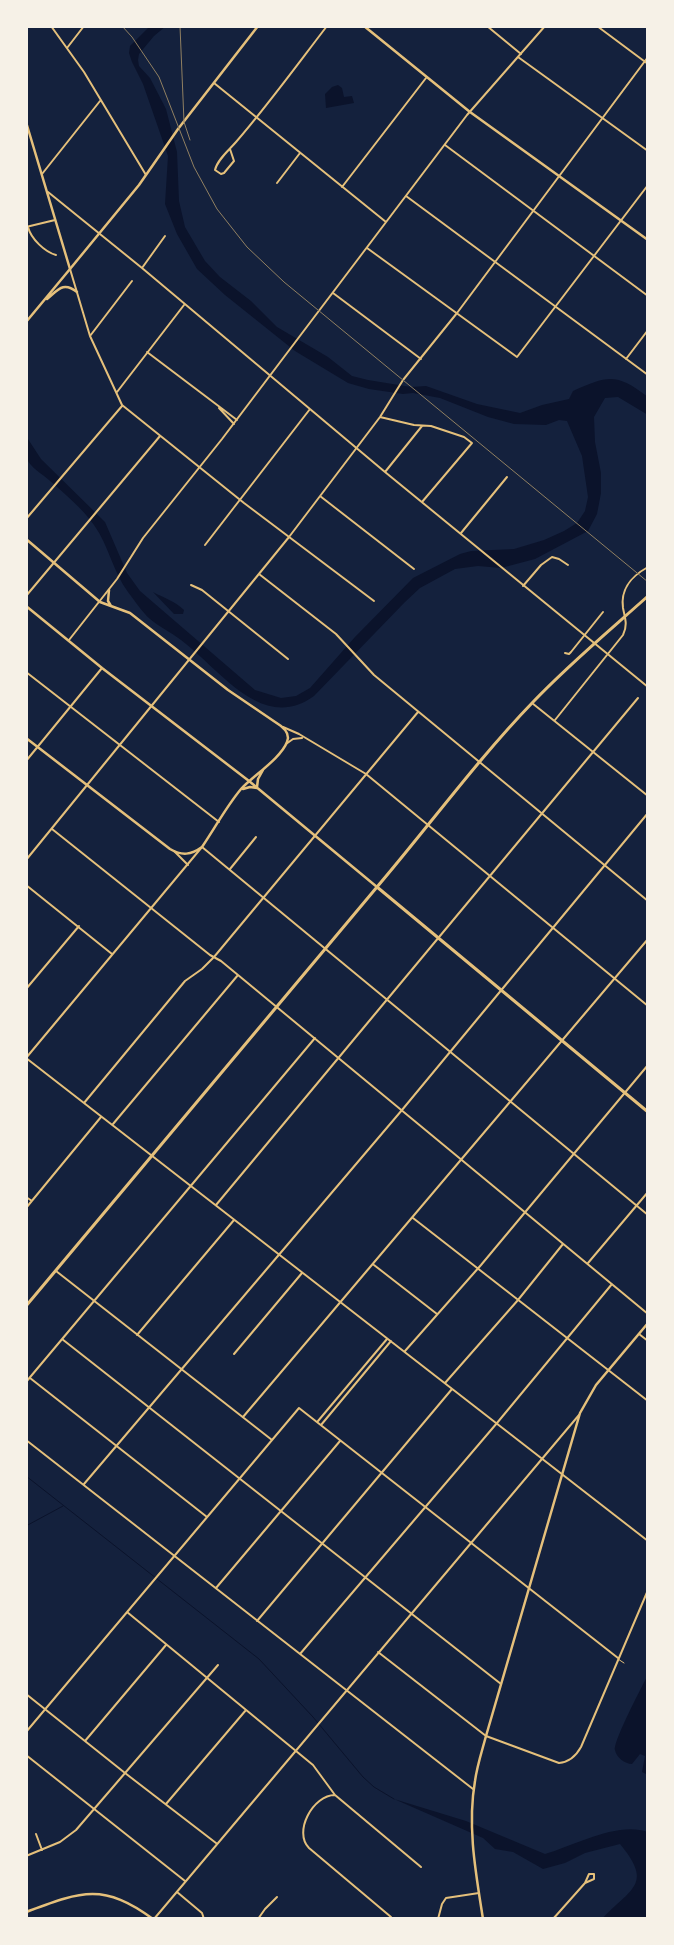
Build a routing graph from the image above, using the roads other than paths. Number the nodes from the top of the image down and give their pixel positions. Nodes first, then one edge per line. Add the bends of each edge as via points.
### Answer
1 (51, 26) edge
2 (84, 26) edge
3 (258, 26) edge
4 (327, 26) edge
5 (364, 26) edge
6 (487, 26) edge
7 (545, 26) edge
8 (597, 26) edge
9 (67, 48) junction
10 (521, 54) junction
11 (518, 57) junction
12 (648, 57) edge
13 (645, 62) junction
14 (648, 64) edge
15 (427, 78) junction
16 (214, 83) junction
17 (100, 100) junction
18 (470, 112) junction
19 (257, 117) junction
20 (602, 118) junction
21 (26, 122) edge
22 (445, 144) junction
23 (230, 149) junction
24 (648, 151) edge
25 (301, 153) junction
26 (42, 174) junction
27 (146, 175) junction
28 (559, 176) junction
29 (277, 183) dead end
30 (648, 185) edge
31 (342, 187) junction
32 (48, 192) junction
33 (406, 196) junction
34 (534, 210) junction
35 (56, 220) junction
36 (621, 220) junction
37 (386, 222) junction
38 (27, 227) edge
39 (99, 234) junction
40 (166, 236) dead end
41 (648, 240) edge
42 (367, 248) junction
43 (56, 255) dead end
44 (594, 256) junction
45 (495, 261) junction
46 (142, 268) junction
47 (70, 269) junction
48 (132, 281) dead end
49 (76, 292) junction
50 (333, 293) junction
51 (648, 296) edge
52 (184, 304) junction
53 (41, 305) junction
54 (556, 307) junction
55 (456, 313) junction
56 (26, 322) edge
57 (648, 330) edge
58 (90, 336) junction
59 (147, 352) junction
60 (421, 358) junction
61 (626, 359) junction
62 (648, 375) edge
63 (270, 376) junction
64 (117, 392) junction
65 (122, 405) junction
66 (217, 406) junction
67 (310, 409) junction
68 (380, 417) junction
69 (237, 420) junction
70 (234, 424) junction
71 (422, 426) junction
72 (160, 436) junction
73 (357, 448) junction
74 (200, 468) junction
75 (385, 472) junction
76 (507, 477) dead end
77 (320, 496) junction
78 (240, 499) junction
79 (422, 502) junction
80 (26, 519) edge
81 (461, 534) junction
82 (289, 537) junction
83 (26, 539) edge
84 (205, 545) dead end
85 (54, 563) junction
86 (568, 565) dead end
87 (648, 567) edge
88 (414, 569) dead end
89 (260, 574) junction
90 (191, 585) dead end
91 (523, 586) junction
92 (109, 590) junction
93 (26, 596) edge
94 (648, 596) edge
95 (374, 601) dead end
96 (100, 602) junction
97 (26, 606) edge
98 (112, 607) junction
99 (230, 612) junction
100 (603, 612) dead end
101 (584, 635) junction
102 (69, 641) junction
103 (565, 653) dead end
104 (606, 654) junction
105 (288, 659) dead end
106 (189, 660) junction
107 (102, 668) junction
108 (26, 672) edge
109 (648, 687) edge
110 (638, 698) dead end
111 (532, 703) junction
112 (152, 706) junction
113 (70, 707) junction
114 (418, 712) junction
115 (555, 720) junction
116 (281, 726) junction
117 (26, 738) edge
118 (304, 738) junction
119 (286, 744) junction
120 (38, 746) junction
121 (120, 746) junction
122 (593, 751) junction
123 (26, 761) edge
124 (479, 762) junction
125 (267, 765) junction
126 (366, 774) junction
127 (248, 781) junction
128 (88, 786) junction
129 (258, 788) junction
130 (240, 791) junction
131 (648, 796) edge
132 (648, 813) edge
133 (542, 814) junction
134 (219, 822) junction
135 (428, 826) junction
136 (52, 828) junction
137 (314, 836) junction
138 (256, 837) dead end
139 (202, 847) junction
140 (174, 851) junction
141 (26, 860) edge
142 (188, 865) junction
143 (604, 865) junction
144 (230, 869) junction
145 (491, 876) junction
146 (26, 885) edge
147 (377, 887) junction
148 (263, 897) junction
149 (648, 901) edge
150 (151, 907) junction
151 (79, 926) junction
152 (553, 927) junction
153 (438, 939) junction
154 (648, 939) edge
155 (324, 948) junction
156 (112, 954) junction
157 (214, 956) junction
158 (238, 975) junction
159 (615, 979) junction
160 (26, 989) edge
161 (500, 990) junction
162 (388, 1000) junction
163 (276, 1006) junction
164 (648, 1006) edge
165 (315, 1038) junction
166 (562, 1042) junction
167 (450, 1051) junction
168 (26, 1058) edge
169 (340, 1058) junction
170 (648, 1065) edge
171 (624, 1093) junction
172 (511, 1102) junction
173 (84, 1103) junction
174 (402, 1110) junction
175 (648, 1112) edge
176 (101, 1117) junction
177 (112, 1125) junction
178 (573, 1153) junction
179 (152, 1156) junction
180 (462, 1160) junction
181 (191, 1187) junction
182 (648, 1192) edge
183 (26, 1197) edge
184 (32, 1201) junction
185 (636, 1205) junction
186 (216, 1206) junction
187 (26, 1208) edge
188 (525, 1212) junction
189 (648, 1215) edge
190 (413, 1218) junction
191 (234, 1220) junction
192 (563, 1244) junction
193 (279, 1255) junction
194 (374, 1264) junction
195 (588, 1264) junction
196 (477, 1268) junction
197 (56, 1271) junction
198 (302, 1273) junction
199 (612, 1284) junction
200 (94, 1300) junction
201 (518, 1300) junction
202 (341, 1303) junction
203 (26, 1306) edge
204 (438, 1314) junction
205 (648, 1314) edge
206 (648, 1322) edge
207 (639, 1334) junction
208 (137, 1335) junction
209 (387, 1338) junction
210 (568, 1338) junction
211 (62, 1340) junction
212 (391, 1341) junction
213 (648, 1341) edge
214 (405, 1352) junction
215 (234, 1354) dead end
216 (182, 1369) junction
217 (608, 1370) junction
218 (30, 1378) junction
219 (26, 1382) edge
220 (445, 1383) junction
221 (452, 1388) junction
222 (648, 1401) edge
223 (149, 1408) junction
224 (580, 1413) junction
225 (243, 1418) junction
226 (318, 1422) junction
227 (321, 1424) junction
228 (497, 1424) junction
229 (26, 1440) edge
230 (272, 1440) junction
231 (340, 1441) junction
232 (117, 1446) junction
233 (542, 1458) junction
234 (381, 1473) junction
235 (563, 1475) junction
236 (240, 1479) junction
237 (84, 1484) junction
238 (426, 1508) junction
239 (281, 1511) junction
240 (207, 1517) junction
241 (648, 1541) edge
242 (322, 1543) junction
243 (471, 1543) junction
244 (175, 1556) junction
245 (365, 1578) junction
246 (216, 1588) junction
247 (530, 1590) junction
248 (648, 1590) edge
249 (127, 1612) junction
250 (411, 1613) junction
251 (257, 1621) junction
252 (166, 1645) junction
253 (378, 1652) junction
254 (300, 1654) junction
255 (618, 1658) junction
256 (624, 1663) dead end
257 (218, 1665) dead end
258 (206, 1678) junction
259 (502, 1684) junction
260 (346, 1690) junction
261 (26, 1694) edge
262 (44, 1709) junction
263 (246, 1710) junction
264 (26, 1732) edge
265 (486, 1736) junction
266 (85, 1741) junction
267 (295, 1750) junction
268 (26, 1755) edge
269 (125, 1773) junction
270 (474, 1790) junction
271 (335, 1795) junction
272 (166, 1804) junction
273 (94, 1809) junction
274 (36, 1834) dead end
275 (216, 1843) junction
276 (42, 1850) junction
277 (26, 1856) edge
278 (422, 1867) dead end
279 (186, 1881) junction
280 (585, 1883) dead end
281 (176, 1892) junction
282 (479, 1893) junction
283 (277, 1896) dead end
284 (26, 1912) edge
285 (391, 1917) dead end
286 (153, 1919) edge
287 (204, 1919) edge
288 (258, 1919) edge
289 (438, 1919) edge
290 (483, 1919) edge
291 (553, 1919) edge

1 - 9 street
2 - 9 street
3 - 16 main road
4 - 19 street
5 - 15 main road
6 - 10 street
7 - 10 street
8 - 13 street
9 - 17 street
10 - 11 street
11 - 18 street
11 - 20 street
12 - 13 street
13 - 14 street
13 - 20 street
15 - 18 main road
15 - 31 street
16 - 19 street
16 - 27 main road
17 - 26 street
17 - 27 street
18 - 22 street
18 - 28 main road
19 - 23 street
19 - 25 street
20 - 24 street
20 - 28 street
21 - 26 main road
22 - 33 street
22 - 34 street
23 - 23 street via 215,168 221,174 234,161
25 - 29 street
25 - 31 street
26 - 32 main road
27 - 39 main road
28 - 34 street
28 - 36 main road
30 - 36 street
31 - 37 street
32 - 35 main road
32 - 39 street
33 - 37 street
33 - 45 street
34 - 44 street
34 - 45 street
35 - 38 street
35 - 47 main road
36 - 41 main road
36 - 44 street
37 - 42 street
38 - 43 street via 32,238
39 - 46 street
39 - 47 main road
40 - 46 street
42 - 50 street
42 - 55 street
44 - 51 street
44 - 54 street
45 - 54 street
45 - 55 street
46 - 52 street
47 - 49 street
47 - 53 main road
48 - 58 street
49 - 53 main road via 69,286 64,287
49 - 58 street
50 - 60 street
50 - 63 street
52 - 59 street
52 - 63 street
53 - 56 main road
54 - 55 street via 516,357
54 - 61 street
55 - 60 street
57 - 61 street
58 - 64 street
59 - 64 street
59 - 66 street
60 - 68 street
61 - 62 street
63 - 67 street
63 - 69 street
64 - 65 street
65 - 72 street
65 - 80 street
66 - 69 street
66 - 70 street
67 - 73 street
67 - 78 street
68 - 71 street
68 - 73 street
69 - 70 street
70 - 74 street
71 - 75 street
71 - 79 street via 464,437 472,443
72 - 74 street
72 - 85 street
73 - 75 street
73 - 77 street
74 - 78 street
74 - 92 street via 143,538
75 - 79 street
76 - 81 street
77 - 82 street
77 - 88 street
78 - 82 street
78 - 84 street
79 - 81 street
81 - 91 street
82 - 89 street
82 - 95 street
83 - 85 main road
85 - 93 street
85 - 96 main road
86 - 91 street via 552,557
87 - 104 street via 637,573 624,589 626,628
89 - 99 street
89 - 114 street via 345,643 374,676
90 - 99 street
91 - 101 street
92 - 96 street
92 - 98 main road via 108,601
94 - 111 main road
96 - 98 main road
96 - 102 street
97 - 102 main road
98 - 106 main road via 130,614
99 - 105 street
99 - 106 street
100 - 101 street
101 - 103 street via 572,652
101 - 104 street
102 - 107 main road
104 - 109 street
104 - 115 street
106 - 112 street
106 - 116 main road
107 - 112 main road
107 - 113 street
108 - 113 street
110 - 122 street
111 - 115 street
111 - 124 main road
112 - 121 street
112 - 127 main road
113 - 120 street
113 - 121 street
114 - 124 street
114 - 126 street
115 - 122 street
116 - 118 street
116 - 119 main road via 288,733
117 - 120 main road
118 - 119 street via 295,738
118 - 126 street
119 - 125 main road
120 - 123 street
120 - 128 main road
121 - 128 street
121 - 134 street
122 - 131 street
122 - 133 street
124 - 133 street
124 - 135 main road
125 - 127 main road
125 - 129 main road via 259,776
126 - 135 street
126 - 137 street
127 - 129 main road
127 - 130 main road
128 - 136 street
128 - 140 main road
129 - 130 main road
129 - 137 main road
130 - 134 main road
132 - 143 street
133 - 143 street
133 - 145 street
134 - 139 main road
135 - 145 street
135 - 147 main road
136 - 141 street
136 - 150 street
137 - 147 main road
137 - 148 street
138 - 144 street
139 - 140 main road via 187,855
139 - 142 street
139 - 144 street
140 - 142 street
142 - 150 street
143 - 149 street
143 - 152 street
144 - 148 street
145 - 152 street
145 - 153 street
146 - 151 street
147 - 153 main road
147 - 155 main road
148 - 155 street
148 - 157 street
150 - 156 street
150 - 157 street
151 - 156 street
151 - 160 street
152 - 159 street
152 - 161 street
153 - 161 main road
153 - 162 street
154 - 159 street
155 - 162 street
155 - 163 main road
156 - 168 street
157 - 158 street
157 - 173 street via 185,981
158 - 163 street
158 - 177 street
159 - 164 street
159 - 166 street
161 - 166 main road
161 - 167 street
162 - 167 street
162 - 169 street
163 - 165 street
163 - 179 main road
165 - 169 street
165 - 181 street
166 - 171 main road
166 - 172 street
167 - 172 street
167 - 174 street
168 - 173 street
169 - 174 street
169 - 186 street
170 - 171 street
171 - 175 main road
171 - 178 street
172 - 178 street
172 - 180 street
173 - 176 street
174 - 180 street
174 - 193 street
176 - 177 street
176 - 184 street
177 - 179 street
178 - 185 street
178 - 188 street
179 - 181 street
179 - 197 main road
180 - 188 street
180 - 190 street
181 - 186 street
181 - 200 street
182 - 185 street
183 - 184 street
184 - 187 street
185 - 189 street
185 - 195 street
186 - 191 street
188 - 192 street
188 - 196 street
190 - 194 street
190 - 196 street
191 - 193 street
191 - 208 street
192 - 195 street
192 - 201 street
193 - 198 street
193 - 216 street
194 - 202 street
194 - 204 street
195 - 199 street
196 - 201 street
196 - 204 street
197 - 200 street
197 - 203 main road
198 - 202 street
198 - 215 street
199 - 205 street
199 - 210 street
200 - 208 street
200 - 211 street
201 - 210 street
201 - 220 street
202 - 209 street
202 - 225 street
204 - 214 street
206 - 207 main road
207 - 213 street
207 - 217 main road
208 - 216 street
209 - 212 street
209 - 226 street
210 - 217 street
210 - 228 street
211 - 218 street
211 - 223 street
212 - 214 street
212 - 227 street
214 - 220 street
216 - 223 street
216 - 225 street
217 - 222 street
217 - 224 main road
218 - 219 street
218 - 232 street
220 - 221 street
221 - 228 street
221 - 234 street
223 - 232 street
223 - 236 street
224 - 233 street
224 - 235 main road
225 - 230 street
226 - 227 street
226 - 230 street via 299,1408
227 - 231 street
228 - 233 street
228 - 238 street
229 - 237 street
230 - 236 street
231 - 234 street
231 - 239 street
232 - 237 street
232 - 240 street
233 - 235 street
233 - 243 street
234 - 238 street
234 - 242 street
235 - 241 street
235 - 247 main road
236 - 239 street
236 - 240 street
237 - 244 street
238 - 243 street
238 - 245 street
239 - 242 street
239 - 246 street
240 - 244 street
242 - 245 street
242 - 251 street
243 - 247 street
243 - 250 street
244 - 246 street
244 - 249 street
245 - 250 street
245 - 254 street
246 - 251 street
247 - 255 street
247 - 259 main road
248 - 255 street
249 - 252 street
249 - 262 street
250 - 253 street
250 - 259 street
251 - 254 street
252 - 258 street
252 - 266 street
253 - 260 street
253 - 265 street
254 - 260 street
255 - 256 lane
255 - 265 street via 581,1746 570,1760 559,1762
257 - 258 street
258 - 263 street
258 - 269 street
259 - 265 main road
260 - 267 street
260 - 270 street
261 - 262 street
262 - 264 street
262 - 266 street
263 - 267 street
263 - 272 street
265 - 270 main road
266 - 269 street
267 - 271 street via 317,1769
267 - 275 street
268 - 273 street
269 - 272 street
269 - 273 street
270 - 282 main road via 472,1838
271 - 278 street
271 - 285 street via 326,1797 310,1810 303,1832 304,1842
272 - 275 street
273 - 276 street via 70,1836
273 - 279 street
274 - 276 street
275 - 279 street
276 - 277 street
279 - 281 street
280 - 291 street
281 - 286 street
281 - 287 street
282 - 289 street via 446,1898
282 - 290 main road
283 - 288 street
284 - 286 main road via 68,1896 94,1893 125,1901

